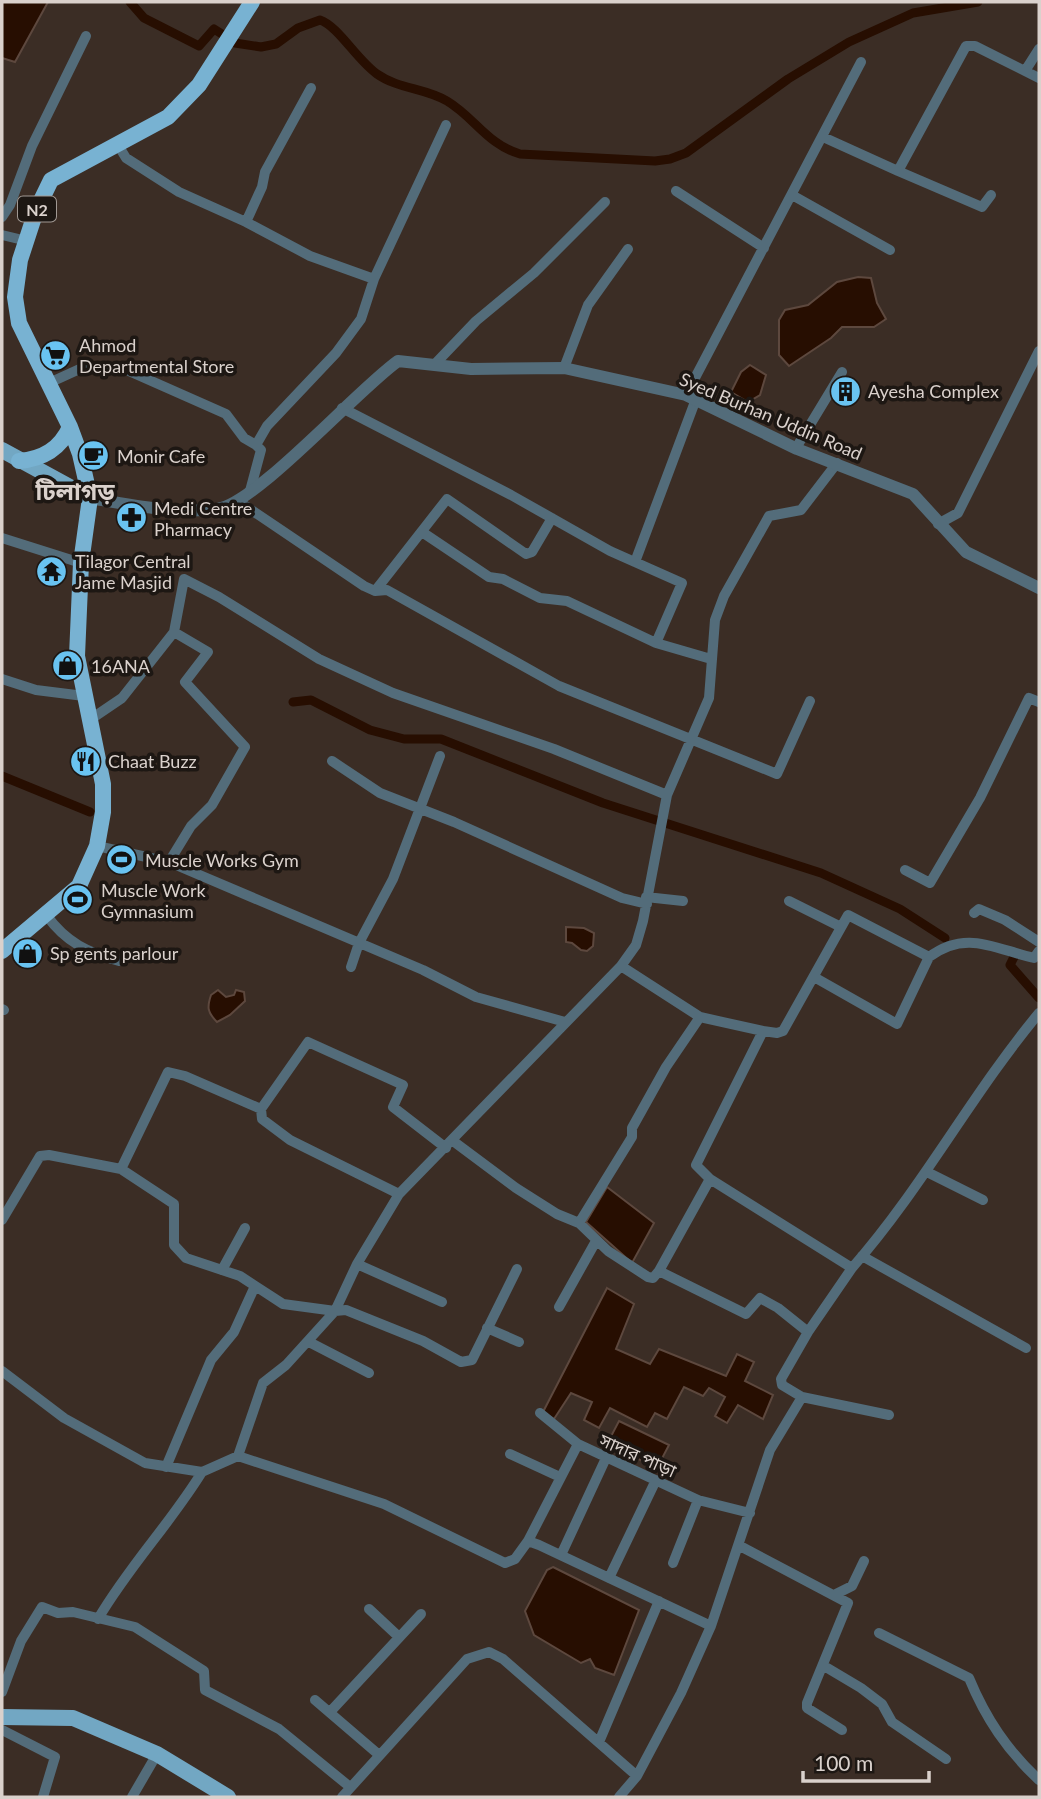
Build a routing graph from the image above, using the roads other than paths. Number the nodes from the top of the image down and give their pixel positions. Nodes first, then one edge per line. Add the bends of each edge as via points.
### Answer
1 (252, 2) edge
2 (86, 36) dead end
3 (1039, 49) edge
4 (861, 62) dead end
5 (1025, 71) junction
6 (1039, 78) edge
7 (311, 88) dead end
8 (446, 125) dead end
9 (822, 137) junction
10 (118, 145) junction
11 (898, 171) junction
12 (676, 191) dead end
13 (792, 195) junction
14 (991, 195) dead end
15 (605, 202) dead end
16 (2, 217) edge
17 (246, 222) junction
18 (2, 238) edge
19 (27, 241) junction
20 (764, 248) junction
21 (628, 249) dead end
22 (890, 250) dead end
23 (374, 279) junction
24 (1039, 351) edge
25 (1036, 363) edge
26 (433, 365) junction
27 (564, 368) junction
28 (842, 372) dead end
29 (49, 383) junction
30 (691, 397) junction
31 (342, 408) junction
32 (70, 427) junction
33 (256, 445) junction
34 (796, 447) junction
35 (2, 450) edge
36 (19, 461) junction
37 (837, 463) junction
38 (250, 491) junction
39 (90, 498) junction
40 (238, 501) junction
41 (552, 518) junction
42 (938, 524) junction
43 (422, 531) junction
44 (2, 538) edge
45 (635, 562) junction
46 (81, 563) junction
47 (1039, 588) edge
48 (376, 591) junction
49 (174, 632) junction
50 (656, 643) junction
51 (711, 659) junction
52 (2, 679) edge
53 (84, 696) junction
54 (810, 701) dead end
55 (1039, 702) edge
56 (91, 719) junction
57 (688, 740) junction
58 (440, 756) dead end
59 (332, 761) dead end
60 (667, 795) junction
61 (421, 808) junction
62 (97, 846) junction
63 (169, 862) junction
64 (905, 870) dead end
65 (647, 901) junction
66 (683, 901) dead end
67 (789, 901) dead end
68 (974, 913) dead end
69 (47, 916) junction
70 (841, 927) junction
71 (1039, 942) edge
72 (359, 943) junction
73 (2, 951) edge
74 (1039, 951) edge
75 (929, 957) junction
76 (119, 961) dead end
77 (621, 966) junction
78 (351, 967) dead end
79 (814, 977) junction
80 (1039, 1013) edge
81 (700, 1017) junction
82 (565, 1022) junction
83 (763, 1031) junction
84 (261, 1109) junction
85 (450, 1145) junction
86 (121, 1169) junction
87 (928, 1172) junction
88 (710, 1179) junction
89 (399, 1194) junction
90 (983, 1200) dead end
91 (2, 1220) edge
92 (579, 1223) junction
93 (246, 1228) dead end
94 (596, 1241) junction
95 (862, 1256) junction
96 (357, 1264) junction
97 (852, 1268) junction
98 (517, 1269) dead end
99 (222, 1270) junction
100 (659, 1270) junction
101 (255, 1286) junction
102 (442, 1302) dead end
103 (559, 1307) dead end
104 (335, 1311) junction
105 (487, 1328) junction
106 (808, 1332) junction
107 (309, 1342) junction
108 (519, 1342) dead end
109 (1026, 1348) dead end
110 (2, 1371) edge
111 (369, 1374) dead end
112 (802, 1397) junction
113 (540, 1413) dead end
114 (889, 1415) dead end
115 (579, 1444) junction
116 (510, 1454) dead end
117 (238, 1456) junction
118 (606, 1458) junction
119 (166, 1467) junction
120 (202, 1472) junction
121 (560, 1476) junction
122 (656, 1479) junction
123 (698, 1500) junction
124 (751, 1513) junction
125 (528, 1541) junction
126 (740, 1546) junction
127 (561, 1555) junction
128 (864, 1560) dead end
129 (673, 1563) dead end
130 (609, 1578) junction
131 (836, 1594) junction
132 (659, 1601) junction
133 (369, 1609) dead end
134 (421, 1614) dead end
135 (98, 1619) junction
136 (711, 1626) junction
137 (879, 1633) dead end
138 (399, 1637) junction
139 (824, 1666) junction
140 (2, 1692) edge
141 (316, 1700) dead end
142 (330, 1712) junction
143 (2, 1717) edge
144 (2, 1730) edge
145 (842, 1730) dead end
146 (598, 1742) junction
147 (157, 1754) junction
148 (378, 1754) junction
149 (946, 1759) dead end
150 (638, 1776) junction
151 (1038, 1776) edge
152 (350, 1787) junction
153 (43, 1797) edge
154 (132, 1797) edge
155 (228, 1797) edge
156 (342, 1797) edge
157 (619, 1797) edge

1 - 10 highway, N2 via 199,85 168,117
2 - 16 street
3 - 5 street
4 - 9 street
5 - 6 street
5 - 11 street via 975,46 966,46
7 - 17 street via 265,172
8 - 23 street
9 - 11 street
9 - 13 street
10 - 17 street via 126,158 152,176
10 - 19 highway, N2 via 51,180
11 - 14 street via 982,207
12 - 20 street
13 - 20 street
13 - 22 street
15 - 26 street
17 - 23 street via 310,256
18 - 19 street
19 - 29 highway, N2 via 15,297 19,323
20 - 30 street
21 - 27 street via 588,304
23 - 33 street via 361,318 337,353 267,426
24 - 25 street
25 - 42 street via 958,513
26 - 27 street, Syed Burhan Uddin Road
26 - 31 street, Syed Burhan Uddin Road via 398,361
27 - 30 street, Syed Burhan Uddin Road
28 - 34 street
29 - 32 highway, N2
29 - 33 street via 84,367 121,369 226,414 244,438
30 - 34 street, Syed Burhan Uddin Road
30 - 45 street
31 - 38 street, Syed Burhan Uddin Road
31 - 41 street
32 - 36 highway via 63,442 46,455
32 - 39 highway, N2
33 - 38 street via 261,450
34 - 37 street, Syed Burhan Uddin Road
35 - 36 main road
36 - 39 main road
37 - 42 street, Syed Burhan Uddin Road via 913,494
37 - 51 street via 801,510 769,516 724,596 715,620
38 - 40 street, Syed Burhan Uddin Road
39 - 40 street, Syed Burhan Uddin Road via 172,509 219,509
39 - 46 highway, N2
40 - 48 street
41 - 43 street via 529,554 449,500
41 - 45 street
42 - 47 street, Syed Burhan Uddin Road via 966,552
43 - 48 street
43 - 50 street via 489,577 540,598 567,601
44 - 46 street
45 - 50 street via 682,583
46 - 53 highway, N2 via 77,656
48 - 57 street via 387,590 559,686
49 - 56 street via 122,698
49 - 60 street via 182,582 189,580 319,659 393,693 554,748
49 - 63 street via 208,652 185,682 245,747 212,805 191,826
50 - 51 street
51 - 57 street via 709,698
52 - 53 street via 36,690
53 - 56 highway, N2
54 - 57 street via 777,774
55 - 64 street via 1029,698 980,798 930,883
56 - 62 highway, N2 via 103,784
57 - 60 street
58 - 61 street
59 - 61 street via 380,793
60 - 65 street
61 - 65 street via 622,898
61 - 72 street via 393,879
62 - 63 street
62 - 69 highway, N2 via 79,886
63 - 72 street
65 - 66 street
65 - 77 street via 636,945
67 - 70 street
68 - 71 street via 979,909 1005,920
69 - 73 highway, N2
69 - 76 street via 58,932 80,948
70 - 75 street via 848,915
70 - 79 street
72 - 78 street
72 - 82 street via 476,997
74 - 75 street via 1034,958 993,944 954,943
75 - 79 street via 897,1024
77 - 81 street
77 - 82 street
79 - 83 street via 783,1031
80 - 87 street via 998,1063
81 - 83 street
81 - 92 street via 666,1067 632,1128 632,1137
82 - 85 street
83 - 88 street via 696,1165
84 - 85 street via 308,1042 403,1085 393,1107
84 - 86 street via 167,1072
84 - 89 street via 262,1119 289,1140
85 - 89 street
85 - 92 street via 557,1214
86 - 91 street via 40,1156
86 - 99 street via 174,1204 178,1252
87 - 90 street
87 - 95 street
88 - 97 street
88 - 100 street
89 - 96 street
92 - 94 street
93 - 99 street
94 - 100 street via 648,1277 653,1278
94 - 103 street
95 - 97 street
95 - 109 street
96 - 102 street
96 - 104 street
97 - 106 street
98 - 105 street
99 - 101 street
100 - 106 street via 746,1314 760,1298
101 - 104 street via 283,1304
101 - 119 street via 234,1332 207,1368
104 - 105 street via 345,1310 423,1341 461,1362 472,1360
104 - 107 street
105 - 108 street
106 - 112 street via 781,1379 782,1385
107 - 111 street
107 - 117 street via 263,1383
110 - 119 street via 73,1423 145,1463
112 - 114 street
112 - 124 street via 770,1450
113 - 115 street
115 - 118 street, সাদার পাড়া
115 - 121 street, সাদার পাড়া
116 - 121 street
117 - 120 street
117 - 125 street via 384,1504 505,1563 515,1559
118 - 122 street, সাদার পাড়া
118 - 127 street
119 - 120 street
120 - 135 street
121 - 125 street, সাদার পাড়া
122 - 123 street, সাদার পাড়া
122 - 130 street
123 - 124 street, সাদার পাড়া
123 - 129 street
124 - 126 street
125 - 127 street
126 - 131 street
126 - 136 street
127 - 130 street
128 - 131 street via 852,1586
130 - 132 street
131 - 139 street via 848,1603
132 - 136 street
132 - 146 street
133 - 138 street
134 - 138 street
135 - 140 street via 42,1607 22,1641
135 - 152 street via 135,1627 165,1644 204,1671 205,1690 269,1723
136 - 150 street
137 - 151 street via 969,1678 1004,1744
138 - 142 street
139 - 145 street via 807,1706
139 - 149 street via 882,1704 892,1722
141 - 142 street
142 - 148 street
143 - 147 main road via 73,1718
144 - 153 street via 55,1757
146 - 148 street via 503,1659 489,1652 467,1659
146 - 150 street
147 - 154 street
147 - 155 main road
148 - 152 street
150 - 157 street
152 - 156 street

